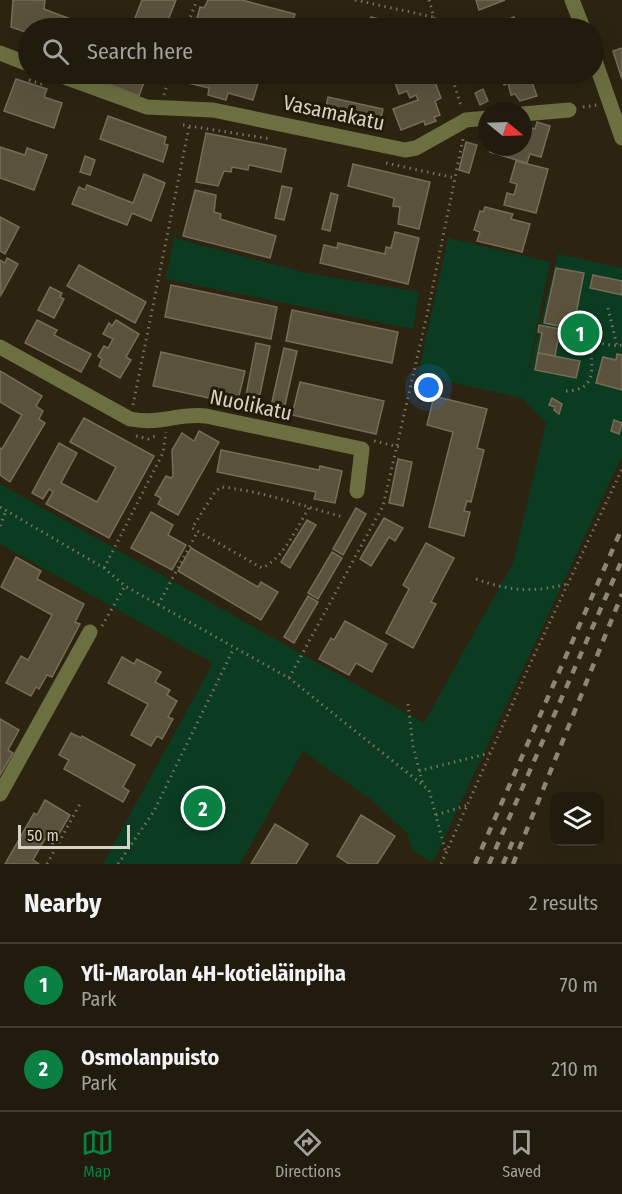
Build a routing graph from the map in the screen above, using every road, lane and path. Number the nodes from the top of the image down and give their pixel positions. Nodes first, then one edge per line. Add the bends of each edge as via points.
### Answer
1 (196, 0) edge
2 (355, 0) edge
3 (429, 0) edge
4 (572, 0) edge
5 (433, 17) joint
6 (190, 18) edge
7 (579, 18) edge
8 (0, 53) edge
9 (18, 65) edge
10 (65, 84) edge
11 (167, 84) edge
12 (454, 84) edge
13 (603, 84) edge
14 (610, 103) junction
15 (194, 107) junction
16 (163, 109) junction
17 (569, 110) joint
18 (532, 113) edge
19 (478, 119) edge
20 (466, 120) junction
21 (177, 124) dead end
22 (189, 126) junction
23 (622, 136) edge
24 (282, 141) dead end
25 (376, 161) dead end
26 (455, 178) junction
27 (608, 308) dead end
28 (620, 345) edge
29 (0, 347) edge
30 (566, 391) dead end
31 (130, 419) junction
32 (168, 420) junction
33 (622, 469) edge
34 (357, 491) dead end
35 (0, 507) edge
36 (309, 507) junction
37 (6, 510) junction
38 (343, 517) dead end
39 (0, 526) edge
40 (198, 531) junction
41 (104, 568) junction
42 (476, 579) dead end
43 (567, 584) junction
44 (125, 586) junction
45 (158, 605) junction
46 (94, 632) joint
47 (234, 648) junction
48 (289, 678) junction
49 (408, 704) dead end
50 (491, 753) junction
51 (419, 771) junction
52 (423, 785) junction
53 (0, 794) edge
54 (81, 802) dead end
55 (468, 805) junction
56 (436, 815) junction
57 (447, 853) junction
58 (47, 864) edge
59 (118, 864) edge
60 (441, 864) edge

1 - 6 path
2 - 5 path
3 - 5 path
4 - 7 street
8 - 9 street
10 - 16 street, Vasamakatu
11 - 16 path
12 - 20 path
13 - 14 street
14 - 17 path
14 - 23 street
15 - 16 street, Vasamakatu
15 - 20 street, Vasamakatu via 405,150 429,142
15 - 22 path
17 - 18 street
19 - 20 street
20 - 26 path
21 - 22 path
22 - 24 path
22 - 31 path
25 - 26 path
26 - 48 path via 383,506
27 - 28 path
28 - 30 path via 590,342 592,367 588,386
29 - 31 street, Nuolikatu
31 - 32 street, Nuolikatu via 150,423
32 - 34 street, Nuolikatu via 186,414 206,416 362,449
32 - 41 path via 163,453
33 - 43 path
35 - 37 path
36 - 38 path
36 - 40 path via 221,487 192,528
36 - 40 path via 274,562 262,568
37 - 39 path
37 - 41 path
40 - 45 path
41 - 44 path
42 - 43 path via 518,591
43 - 50 path
44 - 45 path
44 - 46 path
45 - 47 path
46 - 53 street
47 - 48 path
47 - 59 path via 154,811
48 - 52 path
49 - 51 path
50 - 51 path
50 - 55 path
51 - 52 path
52 - 56 path via 429,790
54 - 58 path
55 - 56 path
55 - 57 path
56 - 57 path
57 - 60 path

